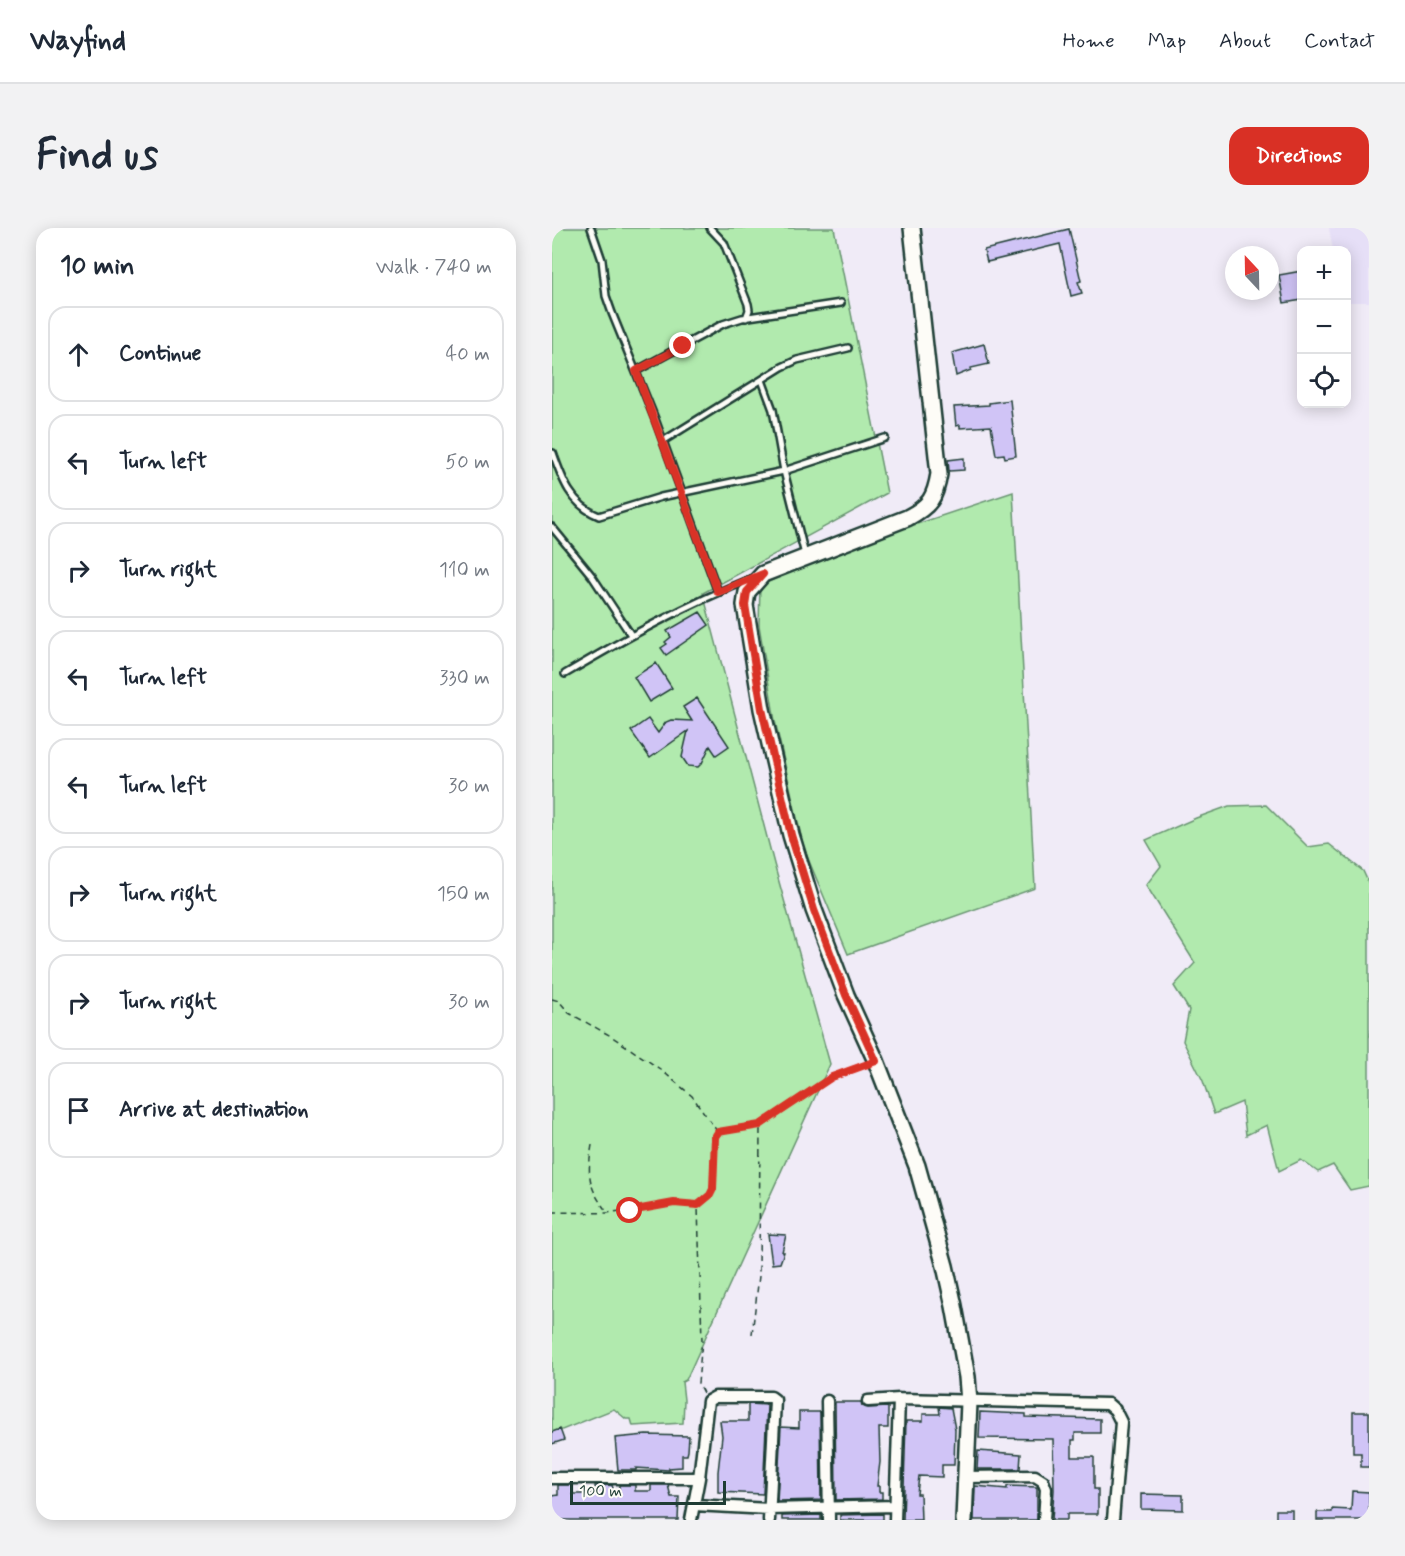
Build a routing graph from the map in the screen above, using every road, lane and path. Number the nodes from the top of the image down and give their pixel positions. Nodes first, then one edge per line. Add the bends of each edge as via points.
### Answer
1 (591, 228) edge
2 (710, 228) edge
3 (912, 228) edge
4 (841, 303) dead end
5 (746, 318) junction
6 (848, 348) dead end
7 (636, 371) junction
8 (762, 380) junction
9 (885, 438) dead end
10 (663, 441) junction
11 (553, 453) edge
12 (784, 471) junction
13 (681, 493) junction
14 (552, 527) edge
15 (806, 557) junction
16 (763, 574) junction
17 (718, 592) junction
18 (631, 635) junction
19 (565, 674) dead end
20 (552, 999) edge
21 (876, 1061) junction
22 (760, 1125) junction
23 (718, 1132) junction
24 (592, 1145) dead end
25 (698, 1205) junction
26 (552, 1212) edge
27 (607, 1213) junction
28 (752, 1334) dead end
29 (898, 1399) junction
30 (708, 1401) junction
31 (827, 1401) dead end
32 (868, 1401) dead end
33 (969, 1401) junction
34 (965, 1477) junction
35 (552, 1478) edge
36 (699, 1478) junction
37 (694, 1505) junction
38 (895, 1506) junction
39 (829, 1508) junction
40 (769, 1514) edge
41 (692, 1520) edge
42 (829, 1520) edge
43 (895, 1520) edge
44 (964, 1520) edge
45 (1044, 1520) edge
46 (1113, 1520) edge

1 - 7 lane via 602,260 606,296
2 - 5 lane via 724,243 732,263 748,304
3 - 15 street via 939,474 936,491 922,510 907,518
4 - 5 lane
5 - 7 lane via 714,327
6 - 8 lane via 797,360
7 - 10 lane
8 - 10 lane
8 - 12 lane via 774,410
9 - 12 lane
10 - 13 lane
11 - 13 lane via 571,495 599,516
12 - 13 lane
12 - 15 lane
13 - 17 lane
14 - 18 lane via 592,576
15 - 16 street
16 - 17 lane
16 - 21 street via 747,592 745,605 762,709 791,835 814,910
17 - 18 lane
18 - 19 lane
20 - 23 path via 660,1069 692,1096
21 - 22 path via 832,1077
21 - 33 street via 928,1203 954,1306
22 - 23 path
22 - 28 path via 759,1276
23 - 25 path via 713,1189
24 - 27 path via 589,1181
25 - 27 path via 674,1203
25 - 30 path via 702,1341 698,1383
26 - 27 path
29 - 32 street
29 - 33 street
29 - 38 street
30 - 36 street
30 - 40 street via 715,1397 775,1400
31 - 39 street
33 - 34 street
33 - 46 street via 1108,1404 1121,1422
34 - 44 street
34 - 45 street via 1035,1476 1043,1480
35 - 36 street
36 - 37 street
37 - 40 street
37 - 41 street
38 - 39 street
38 - 43 street
39 - 40 street
39 - 42 street

